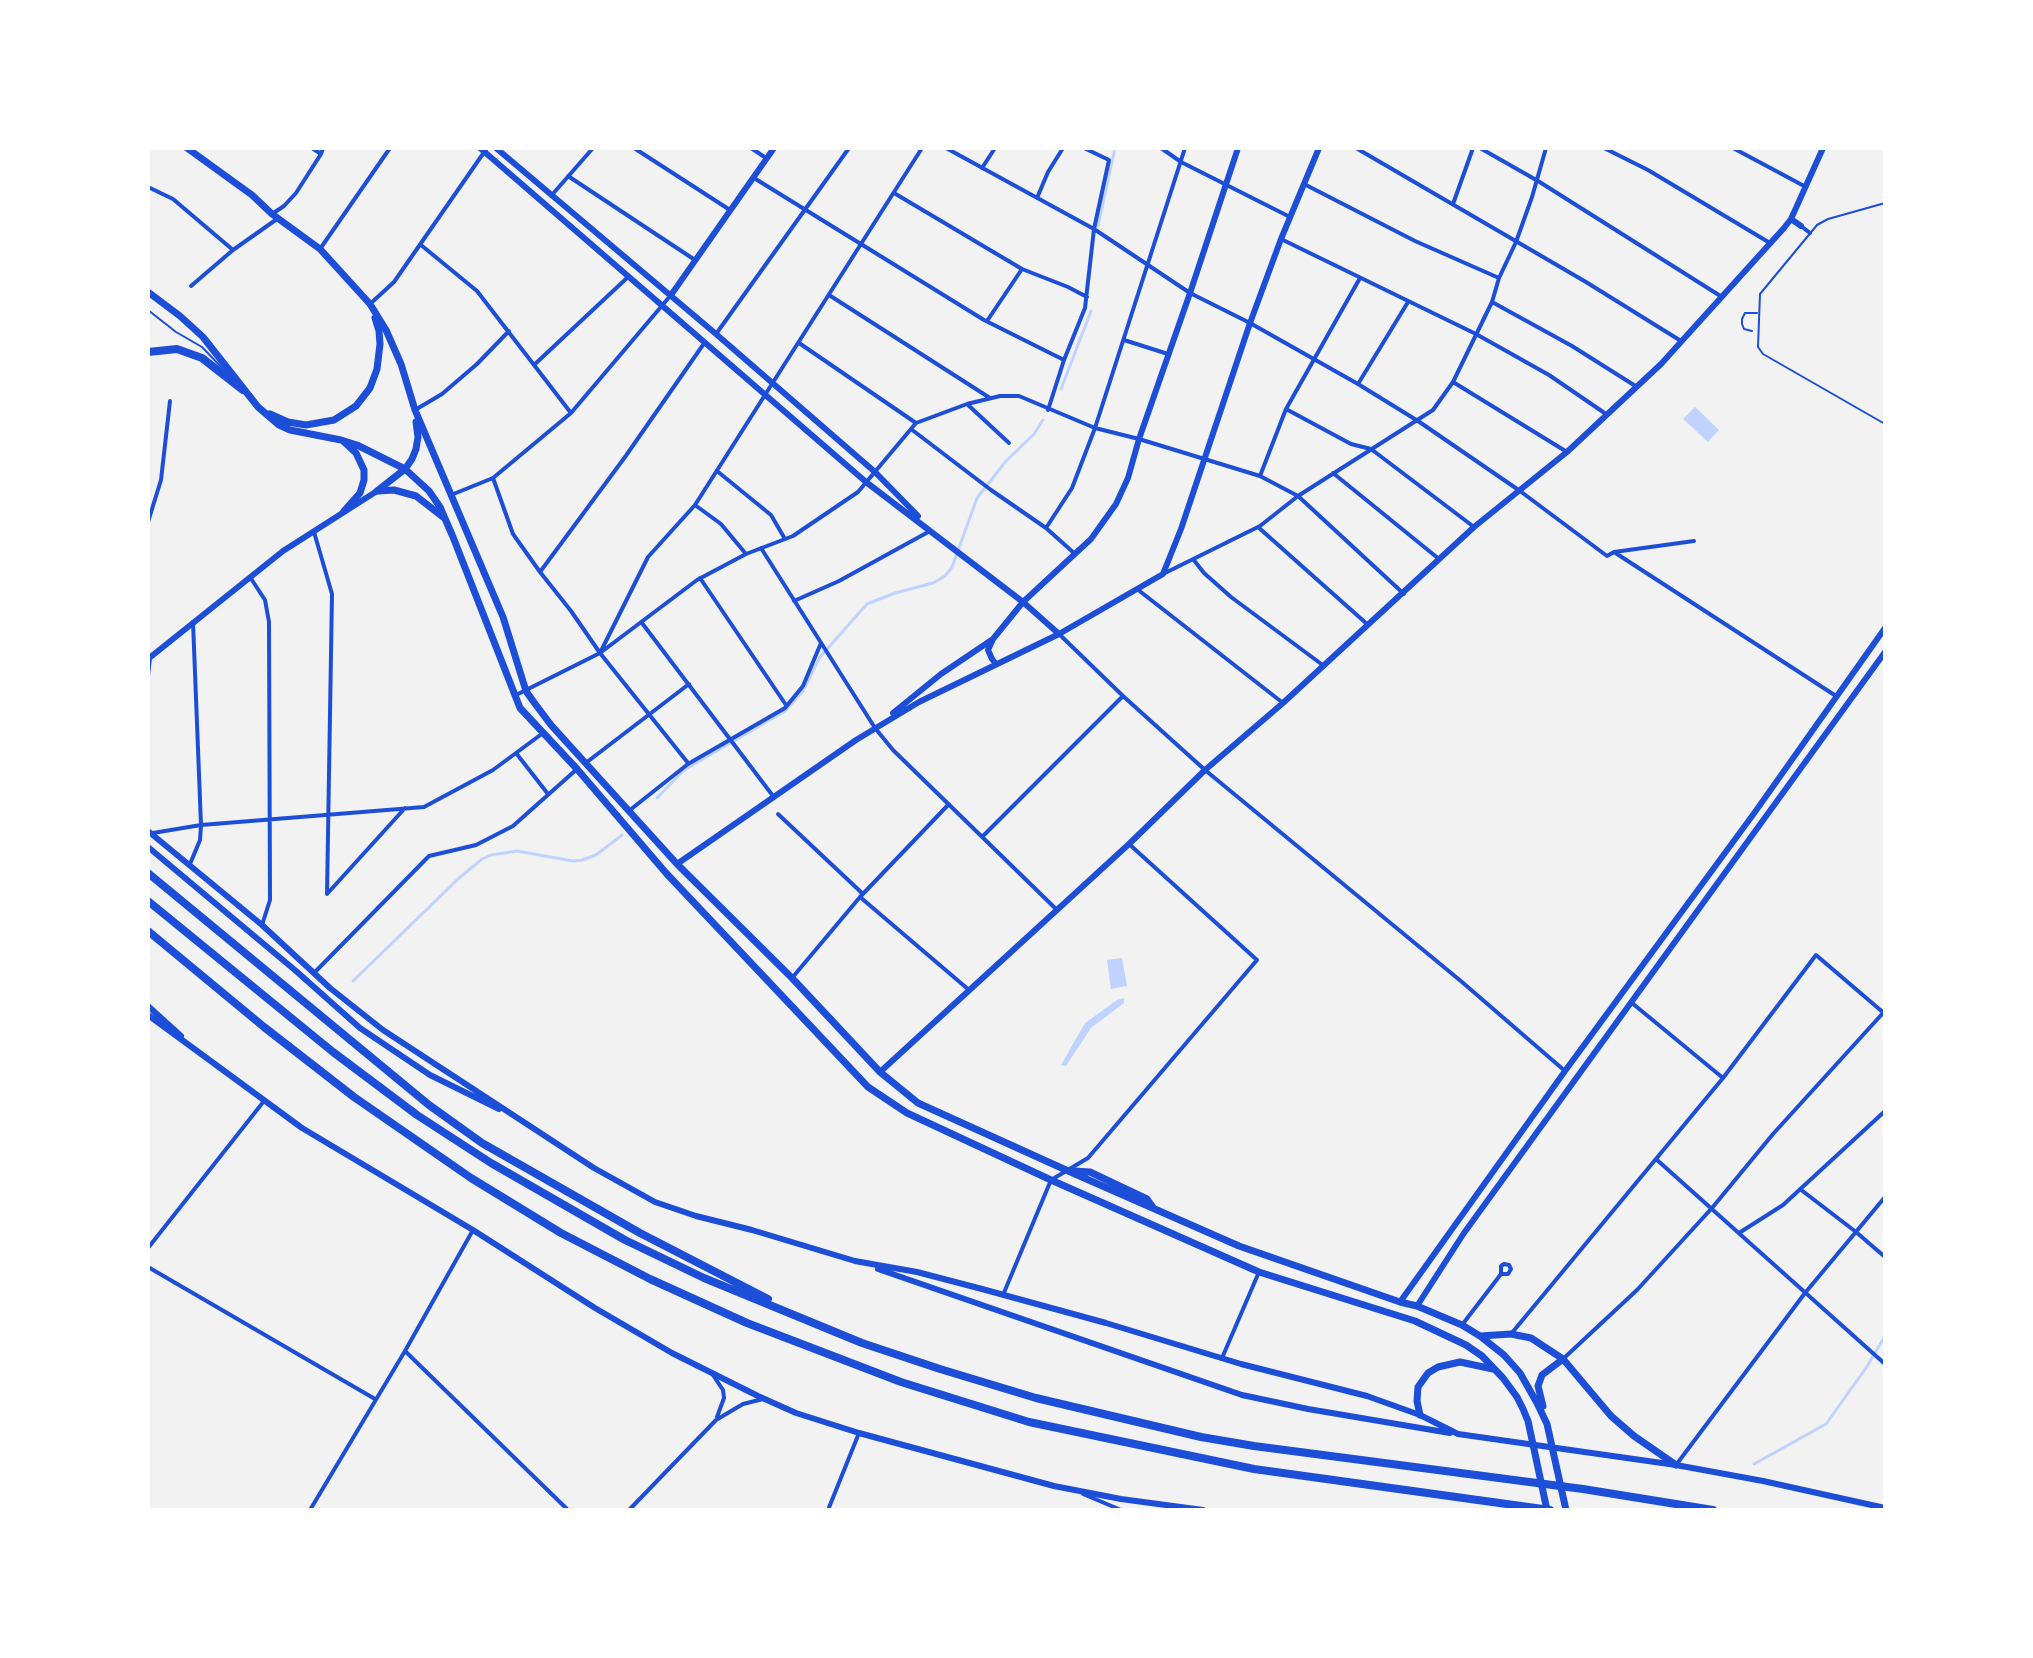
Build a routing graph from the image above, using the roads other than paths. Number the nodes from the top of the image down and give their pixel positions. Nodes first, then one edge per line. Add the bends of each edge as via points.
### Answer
1 (187, 148) edge
2 (312, 148) edge
3 (390, 148) edge
4 (496, 148) edge
5 (593, 148) edge
6 (634, 148) edge
7 (751, 148) edge
8 (774, 148) edge
9 (849, 148) edge
10 (922, 148) edge
11 (946, 148) edge
12 (995, 148) edge
13 (1063, 148) edge
14 (1084, 148) edge
15 (1161, 148) edge
16 (1185, 148) edge
17 (1238, 148) edge
18 (1319, 148) edge
19 (1356, 148) edge
20 (1473, 148) edge
21 (1480, 148) edge
22 (1546, 148) edge
23 (1604, 148) edge
24 (1733, 148) edge
25 (1823, 148) edge
26 (483, 149) edge
27 (322, 151) edge
28 (767, 158) junction
29 (1181, 162) junction
30 (982, 168) junction
31 (568, 176) junction
32 (752, 177) junction
33 (1538, 181) junction
34 (1225, 184) junction
35 (1304, 184) junction
36 (148, 187) edge
37 (1806, 187) junction
38 (894, 193) junction
39 (551, 196) junction
40 (1037, 198) junction
41 (1885, 203) edge
42 (1453, 204) junction
43 (730, 210) junction
44 (805, 210) junction
45 (275, 216) junction
46 (1290, 217) junction
47 (1791, 219) junction
48 (1801, 226) joint
49 (1094, 229) junction
50 (1810, 233) junction
51 (1281, 239) junction
52 (1516, 242) junction
53 (1770, 243) junction
54 (860, 244) junction
55 (421, 245) junction
56 (320, 249) junction
57 (233, 250) junction
58 (695, 260) junction
59 (1147, 264) junction
60 (1022, 269) junction
61 (628, 277) junction
62 (1360, 278) junction
63 (1499, 278) junction
64 (191, 286) dead end
65 (148, 292) edge
66 (1190, 293) junction
67 (671, 295) junction
68 (829, 295) junction
69 (1087, 297) junction
70 (1722, 297) junction
71 (1408, 302) junction
72 (1492, 302) junction
73 (370, 304) junction
74 (662, 306) junction
75 (148, 310) edge
76 (1758, 313) junction
77 (987, 321) junction
78 (1250, 323) junction
79 (509, 331) junction
80 (1752, 331) dead end
81 (716, 334) junction
82 (1476, 334) junction
83 (1123, 340) junction
84 (1682, 341) junction
85 (705, 342) junction
86 (798, 343) junction
87 (148, 352) edge
88 (1168, 354) junction
89 (1313, 358) junction
90 (1064, 360) junction
91 (534, 365) junction
92 (1453, 382) junction
93 (772, 383) junction
94 (1358, 384) junction
95 (1637, 387) junction
96 (243, 390) junction
97 (764, 395) junction
98 (990, 398) junction
99 (170, 401) dead end
100 (967, 404) junction
101 (258, 407) junction
102 (1286, 409) junction
103 (415, 410) junction
104 (1048, 410) junction
105 (571, 413) junction
106 (1608, 415) junction
107 (1418, 421) junction
108 (916, 423) junction
109 (1885, 424) edge
110 (1095, 428) junction
111 (911, 429) junction
112 (1139, 439) junction
113 (341, 440) junction
114 (1009, 443) dead end
115 (1371, 449) junction
116 (1567, 452) junction
117 (1204, 460) junction
118 (405, 469) junction
119 (717, 471) junction
120 (875, 472) junction
121 (1333, 473) junction
122 (1260, 476) junction
123 (493, 478) junction
124 (866, 482) junction
125 (377, 491) junction
126 (1520, 491) junction
127 (450, 495) junction
128 (1298, 496) junction
129 (695, 505) junction
130 (344, 511) junction
131 (445, 518) junction
132 (148, 522) edge
133 (1258, 527) junction
134 (1474, 527) junction
135 (1046, 528) junction
136 (932, 530) junction
137 (314, 532) junction
138 (785, 539) junction
139 (1694, 541) dead end
140 (761, 548) junction
141 (1614, 552) junction
142 (1074, 553) junction
143 (746, 554) junction
144 (1193, 558) junction
145 (1439, 559) junction
146 (540, 572) junction
147 (1163, 574) junction
148 (249, 577) junction
149 (700, 578) junction
150 (1137, 589) junction
151 (1011, 592) junction
152 (1404, 594) junction
153 (794, 601) junction
154 (1023, 602) junction
155 (1016, 613) junction
156 (193, 622) junction
157 (642, 623) junction
158 (1369, 625) junction
159 (1885, 628) edge
160 (1059, 634) junction
161 (993, 639) junction
162 (821, 644) junction
163 (1885, 652) edge
164 (600, 653) junction
165 (149, 657) edge
166 (996, 664) junction
167 (1324, 666) junction
168 (148, 676) edge
169 (689, 684) junction
170 (526, 691) junction
171 (515, 695) junction
172 (1123, 696) junction
173 (1836, 696) junction
174 (1283, 703) junction
175 (787, 706) junction
176 (648, 715) junction
177 (551, 725) junction
178 (875, 728) junction
179 (543, 733) junction
180 (730, 739) junction
181 (516, 753) junction
182 (587, 762) junction
183 (688, 764) junction
184 (577, 769) junction
185 (1205, 770) junction
186 (548, 794) junction
187 (775, 798) junction
188 (949, 804) junction
189 (405, 808) junction
190 (629, 811) junction
191 (328, 814) junction
192 (778, 814) dead end
193 (269, 819) junction
194 (201, 825) junction
195 (150, 832) edge
196 (983, 836) junction
197 (1129, 844) junction
198 (148, 847) edge
199 (190, 864) junction
200 (677, 864) junction
201 (148, 873) edge
202 (666, 873) junction
203 (861, 896) junction
204 (148, 901) edge
205 (1057, 910) junction
206 (262, 925) junction
207 (148, 931) edge
208 (314, 973) junction
209 (792, 978) junction
210 (969, 990) junction
211 (1632, 1003) junction
212 (148, 1006) edge
213 (1885, 1013) edge
214 (148, 1015) edge
215 (206, 1059) junction
216 (1565, 1071) junction
217 (880, 1072) junction
218 (1723, 1078) junction
219 (1576, 1080) junction
220 (264, 1101) junction
221 (1884, 1113) edge
222 (527, 1123) junction
223 (1656, 1159) junction
224 (1066, 1170) junction
225 (1051, 1180) junction
226 (1800, 1189) junction
227 (1884, 1200) edge
228 (1712, 1208) junction
229 (473, 1230) junction
230 (1856, 1232) junction
231 (1739, 1233) junction
232 (148, 1248) edge
233 (1885, 1257) edge
234 (855, 1261) junction
235 (148, 1267) edge
236 (1259, 1272) junction
237 (1501, 1274) dead end
238 (1805, 1293) junction
239 (1003, 1295) junction
240 (1400, 1302) junction
241 (1417, 1306) junction
242 (1403, 1317) junction
243 (1462, 1325) junction
244 (818, 1326) junction
245 (1511, 1334) junction
246 (1480, 1336) junction
247 (405, 1351) junction
248 (1222, 1358) junction
249 (1563, 1359) junction
250 (1885, 1364) edge
251 (1493, 1370) junction
252 (711, 1372) junction
253 (375, 1399) junction
254 (763, 1399) junction
255 (1420, 1415) junction
256 (716, 1420) junction
257 (1547, 1424) junction
258 (859, 1433) junction
259 (1458, 1434) junction
260 (1676, 1465) junction
261 (1073, 1490) junction
262 (1885, 1508) edge
263 (310, 1510) edge
264 (568, 1510) edge
265 (629, 1510) edge
266 (828, 1510) edge
267 (1121, 1510) edge
268 (1203, 1510) edge
269 (1548, 1510) edge
270 (1566, 1510) edge
271 (1713, 1510) edge

1 - 45 main road
2 - 27 street
3 - 56 street
4 - 39 main road
5 - 31 street
6 - 43 street
7 - 28 street
8 - 28 main road
9 - 44 street
10 - 38 street
11 - 30 street
12 - 30 street
13 - 40 street
14 - 49 street via 1109,160
15 - 29 street
16 - 29 street
17 - 34 main road
18 - 35 main road
19 - 42 street
20 - 42 street
21 - 33 street
22 - 33 street
23 - 53 street
24 - 37 street
25 - 37 main road
26 - 55 street
26 - 61 main road
27 - 45 street
28 - 32 main road
29 - 34 street
29 - 59 street
30 - 40 street
31 - 39 street
31 - 58 street
32 - 43 main road
32 - 44 street
33 - 52 street
33 - 70 street
34 - 46 street
34 - 66 main road
35 - 46 main road
35 - 63 street
36 - 57 street via 173,199
37 - 47 main road
38 - 54 street
38 - 60 street
39 - 67 main road
40 - 49 street
41 - 50 lane via 1828,219
42 - 52 street
43 - 58 main road
44 - 54 street
44 - 81 street
45 - 56 main road
45 - 57 street
46 - 51 main road
47 - 48 main road
47 - 53 main road
48 - 50 street
49 - 59 street
49 - 69 street
50 - 76 lane via 1760,294
51 - 62 street
51 - 78 main road
52 - 63 street
52 - 84 street
53 - 70 main road
54 - 68 street
54 - 77 street
55 - 73 street
55 - 79 street via 477,291
56 - 73 main road
57 - 64 street
58 - 67 main road
59 - 66 street
59 - 83 street
60 - 69 street
60 - 77 street
61 - 74 main road
61 - 91 street
62 - 71 street
62 - 89 street
63 - 72 street
65 - 96 main road via 203,337
66 - 78 street
66 - 88 main road
67 - 74 street
67 - 81 main road
68 - 86 street
68 - 98 street
69 - 90 street
70 - 84 main road
71 - 82 street
71 - 94 street
72 - 82 street
72 - 95 street
73 - 101 main road via 379,331 379,358 370,388 356,406 334,420 306,425
73 - 103 main road via 401,364
74 - 85 main road
74 - 105 street
75 - 96 lane via 202,347
76 - 80 lane via 1745,313 1742,319 1744,329
76 - 109 lane via 1758,347 1763,354
77 - 90 street
78 - 89 street
78 - 117 main road
79 - 91 street
79 - 103 street via 451,386
81 - 93 main road
82 - 92 street
82 - 106 street
83 - 88 street
83 - 110 street
84 - 95 main road
85 - 97 main road
85 - 146 street
86 - 93 street
86 - 108 street
87 - 96 highway via 177,349 202,358
88 - 112 main road
89 - 94 street
89 - 102 street
90 - 104 street
91 - 105 street
92 - 107 street
92 - 116 street
93 - 97 street
93 - 120 main road
94 - 107 street
95 - 106 main road
96 - 101 main road
97 - 119 street
97 - 124 main road
98 - 100 street
98 - 104 street via 1019,396
99 - 132 street via 161,480
100 - 108 street
100 - 114 street
101 - 113 main road via 290,430
102 - 115 street
102 - 122 street
103 - 118 main road via 416,449
103 - 127 main road
104 - 110 street
105 - 123 street
106 - 116 main road
107 - 115 street
107 - 126 street
108 - 111 street
110 - 112 street
110 - 135 street via 1072,488
111 - 120 street
111 - 135 street
112 - 117 street
112 - 142 main road via 1116,504
113 - 118 main road
113 - 130 main road via 364,470 360,493
115 - 121 street
115 - 134 street
116 - 126 main road
117 - 122 street
117 - 147 main road
118 - 125 main road
118 - 131 main road via 429,491
119 - 129 street
119 - 138 street via 771,515
120 - 124 street
120 - 136 main road
121 - 128 street
121 - 145 street
122 - 128 street
123 - 127 street
123 - 146 street via 513,534
124 - 136 main road
124 - 138 street
125 - 130 main road
125 - 131 main road via 416,496
126 - 134 main road
126 - 141 street via 1607,556
127 - 170 main road via 503,617
128 - 133 street
128 - 152 street
129 - 143 street via 721,524
129 - 164 street via 648,557
130 - 137 main road
131 - 171 main road
133 - 144 street
133 - 158 street
134 - 145 main road
135 - 142 street
136 - 151 main road
136 - 153 street
137 - 148 main road
137 - 191 street via 332,594
138 - 140 street
139 - 141 street
140 - 143 street
140 - 153 street
141 - 173 street
142 - 154 main road
143 - 149 street
144 - 147 street
144 - 167 street via 1231,597
145 - 152 main road
146 - 164 street
147 - 150 main road
148 - 156 main road
148 - 193 street via 265,600 269,622
149 - 157 street
149 - 175 street
150 - 160 main road
150 - 174 street
151 - 154 main road
151 - 155 main road
152 - 158 main road
153 - 162 street
154 - 155 main road
154 - 160 main road
155 - 161 main road
156 - 165 main road
156 - 194 street
157 - 164 street
157 - 169 street
158 - 167 main road
159 - 173 main road
160 - 166 main road
160 - 172 street
161 - 166 main road via 988,650
161 - 178 main road
162 - 175 street via 803,686
162 - 178 street
163 - 211 main road
164 - 170 street
164 - 176 street
165 - 168 street
166 - 178 main road
167 - 174 main road
169 - 176 street
169 - 180 street
170 - 171 street
170 - 177 main road
171 - 179 main road
172 - 185 street
172 - 196 street
173 - 216 main road
174 - 185 main road
175 - 180 street
176 - 182 street
176 - 183 street
177 - 179 main road
177 - 182 main road
178 - 187 main road
178 - 188 street
179 - 181 street
179 - 184 main road
180 - 183 street
180 - 187 street
181 - 186 street
181 - 189 street via 424,807
182 - 184 main road
182 - 190 main road
183 - 190 street
184 - 186 street
184 - 202 main road
185 - 197 main road
185 - 216 street
186 - 208 street via 513,826 476,845 429,856
187 - 200 main road
188 - 196 street
188 - 203 street
189 - 191 street
189 - 191 street via 327,894
190 - 200 main road
191 - 193 street
192 - 203 street
193 - 194 street
193 - 206 street via 270,900
194 - 195 street
194 - 199 street
195 - 199 main road
196 - 205 street
197 - 205 main road
197 - 224 street via 1257,960 1088,1158
198 - 222 main road via 360,1028 430,1075
199 - 206 main road
200 - 202 main road
200 - 209 main road
201 - 244 highway via 482,1143
202 - 225 main road via 868,1087 907,1113
203 - 209 street
203 - 210 street
204 - 244 highway via 333,1052 491,1163 625,1240
205 - 210 main road
206 - 208 main road
207 - 269 highway via 354,1097 471,1178 561,1233 747,1323 901,1382 1029,1422 1254,1469
208 - 222 main road via 383,1030
209 - 217 main road
210 - 217 main road
211 - 218 street
211 - 219 main road
212 - 215 main road
213 - 218 street via 1816,955
213 - 228 street
214 - 215 main road
215 - 220 main road
216 - 219 main road
216 - 240 main road
217 - 224 main road via 918,1103
218 - 223 street
219 - 241 main road
220 - 229 main road
220 - 232 street
221 - 226 street
222 - 234 main road via 655,1202
223 - 228 street
223 - 245 street
224 - 225 street
224 - 240 main road via 1239,1246
225 - 236 main road
225 - 239 street
226 - 230 street
226 - 231 street
227 - 230 street
228 - 231 street
228 - 249 street via 1637,1290
229 - 247 street
229 - 252 main road via 595,1308
230 - 233 street
230 - 238 street
231 - 238 street
234 - 239 main road
234 - 259 main road via 1242,1395
235 - 253 street
236 - 242 main road
236 - 248 street
237 - 243 street
238 - 250 street
238 - 260 street
239 - 248 main road
240 - 241 main road
240 - 242 main road
241 - 242 main road
241 - 243 main road
242 - 251 main road via 1453,1338 1482,1356
243 - 246 main road
244 - 271 highway via 1036,1398 1201,1437
245 - 246 main road
245 - 249 main road via 1531,1338
246 - 257 main road via 1520,1373
247 - 253 street
247 - 264 street
248 - 255 main road
249 - 257 main road via 1542,1375 1538,1386
249 - 260 main road via 1611,1416
251 - 255 main road via 1460,1362 1428,1373 1418,1387
251 - 269 main road via 1517,1397 1528,1421
252 - 254 main road
252 - 256 street via 724,1398
253 - 263 street
254 - 256 street
254 - 258 main road
255 - 259 main road
256 - 265 street
257 - 270 main road
258 - 261 main road
258 - 266 street
259 - 260 main road
260 - 262 main road
261 - 267 street
261 - 268 main road

